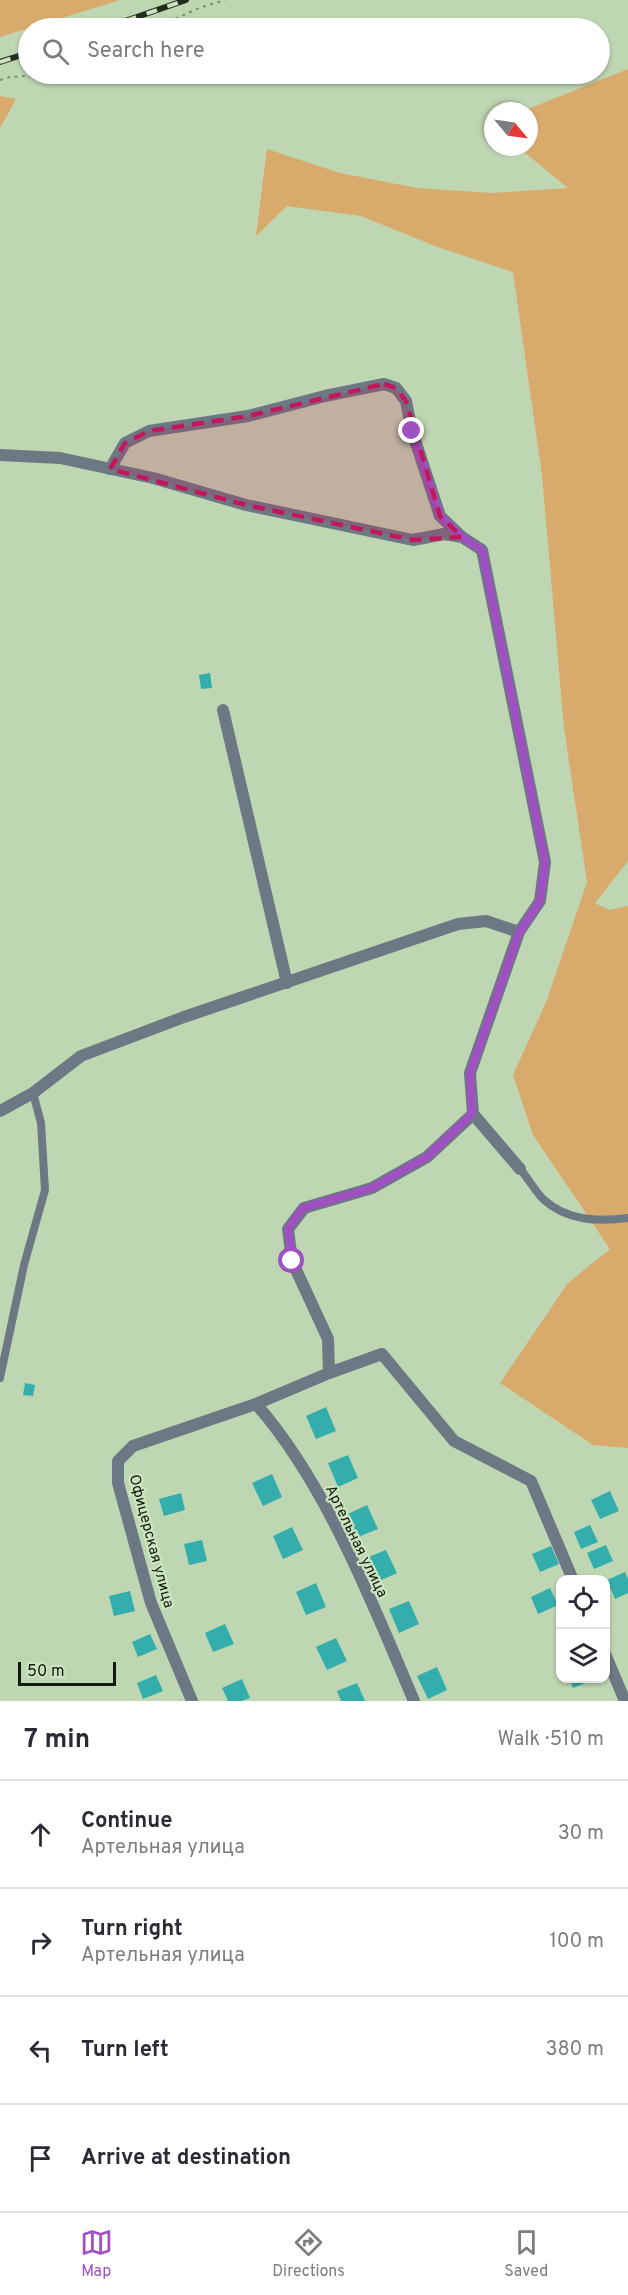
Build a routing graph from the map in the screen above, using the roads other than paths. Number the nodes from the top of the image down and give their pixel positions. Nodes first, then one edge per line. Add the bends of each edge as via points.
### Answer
1 (0, 455) edge
2 (110, 469) junction
3 (462, 537) junction
4 (223, 710) dead end
5 (519, 933) junction
6 (288, 983) junction
7 (33, 1093) junction
8 (0, 1111) edge
9 (472, 1114) junction
10 (520, 1169) joint
11 (628, 1218) edge
12 (329, 1373) junction
13 (0, 1378) edge
14 (256, 1404) junction
15 (571, 1575) edge
16 (610, 1665) edge
17 (192, 1701) edge
18 (414, 1701) edge
19 (625, 1701) edge

1 - 2 street via 60,459
2 - 3 street via 246,505 413,540 444,534
2 - 3 street via 125,443 149,431 248,416 384,384 396,388 406,401 440,516
3 - 5 street via 482,550 545,862 540,901
4 - 6 street
5 - 6 street via 486,921 458,924
5 - 9 street via 470,1073
6 - 7 street via 81,1056
7 - 8 street
7 - 13 lane via 41,1123 45,1190
9 - 10 street
9 - 12 street via 427,1157 372,1188 303,1208 288,1229 292,1261 328,1340
10 - 11 lane via 542,1198 566,1213 601,1221
12 - 14 street, Офицерская улица
12 - 15 street, Офицерская улица via 382,1354 454,1442 531,1480
14 - 17 street, Офицерская улица via 133,1446 118,1461 118,1483 151,1603
14 - 18 street, Артельная улица via 309,1477 351,1559
16 - 19 street

